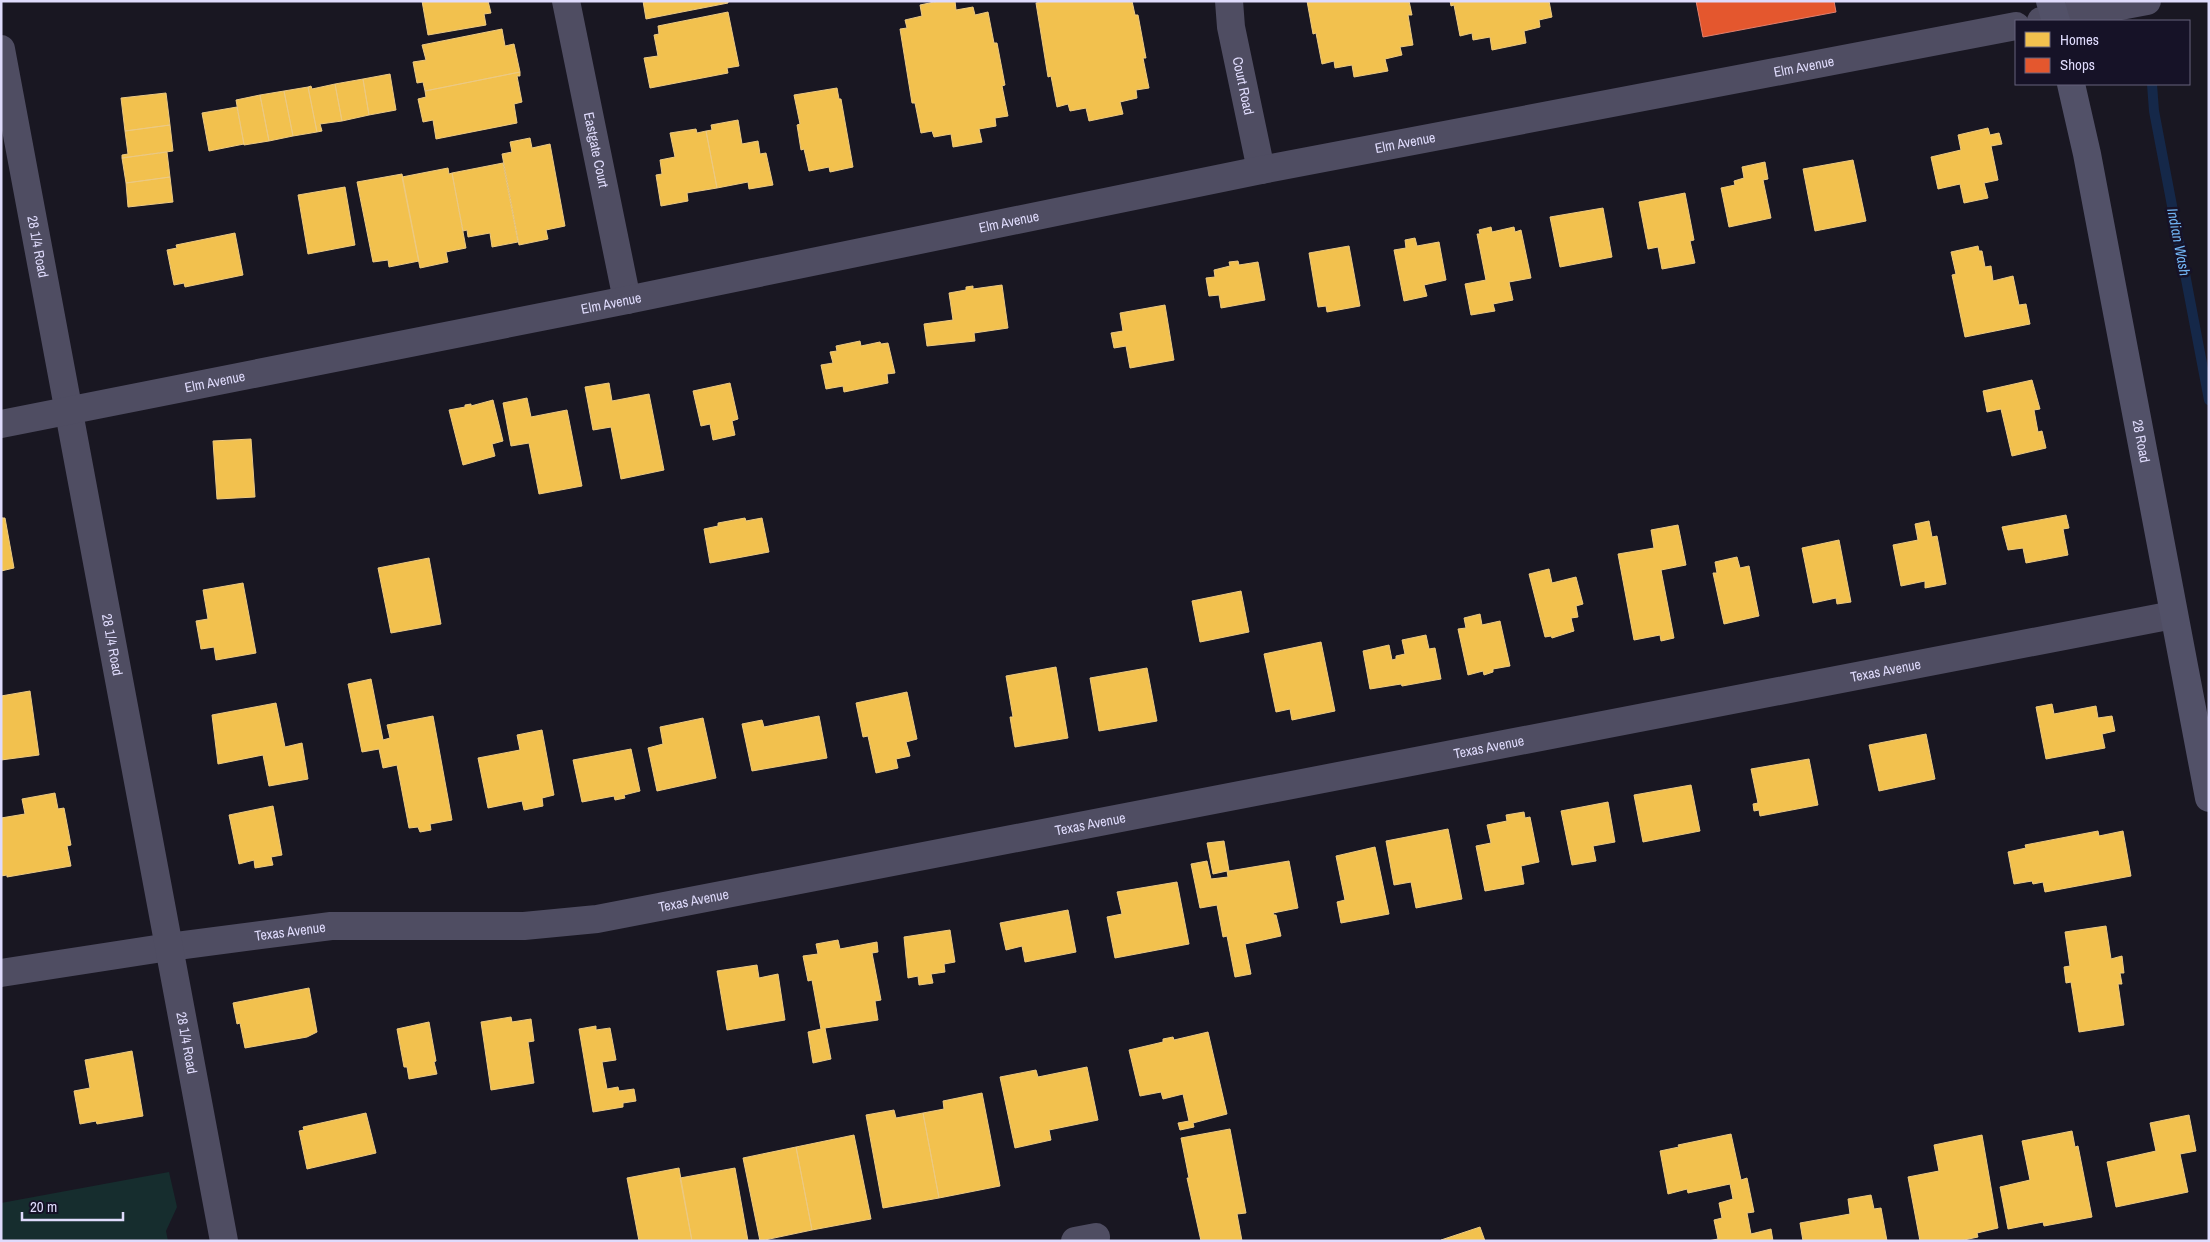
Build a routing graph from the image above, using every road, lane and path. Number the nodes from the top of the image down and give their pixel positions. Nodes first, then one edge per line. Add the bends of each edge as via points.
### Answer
1 (566, 1) edge
2 (1229, 1) edge
3 (2147, 1) edge
4 (2051, 16) edge
5 (2015, 26) edge
6 (1, 49) edge
7 (2070, 85) edge
8 (1261, 170) junction
9 (627, 300) junction
10 (70, 411) junction
11 (1, 424) edge
12 (2173, 615) junction
13 (2209, 798) edge
14 (169, 947) junction
15 (1, 973) edge
16 (224, 1241) edge

1 - 9 street, Eastgate Court
2 - 8 street, Court Road via 1231,27
3 - 4 street
5 - 8 street, Elm Avenue
6 - 10 street, 28 1/4 Road
7 - 12 main road, 28 Road via 2087,154
8 - 9 street, Elm Avenue
9 - 10 street, Elm Avenue
10 - 11 street, Elm Avenue
10 - 14 street, 28 1/4 Road
12 - 13 main road, 28 Road
12 - 14 street, Texas Avenue via 597,918 524,926 331,926
14 - 15 street, Texas Avenue
14 - 16 street, 28 1/4 Road

